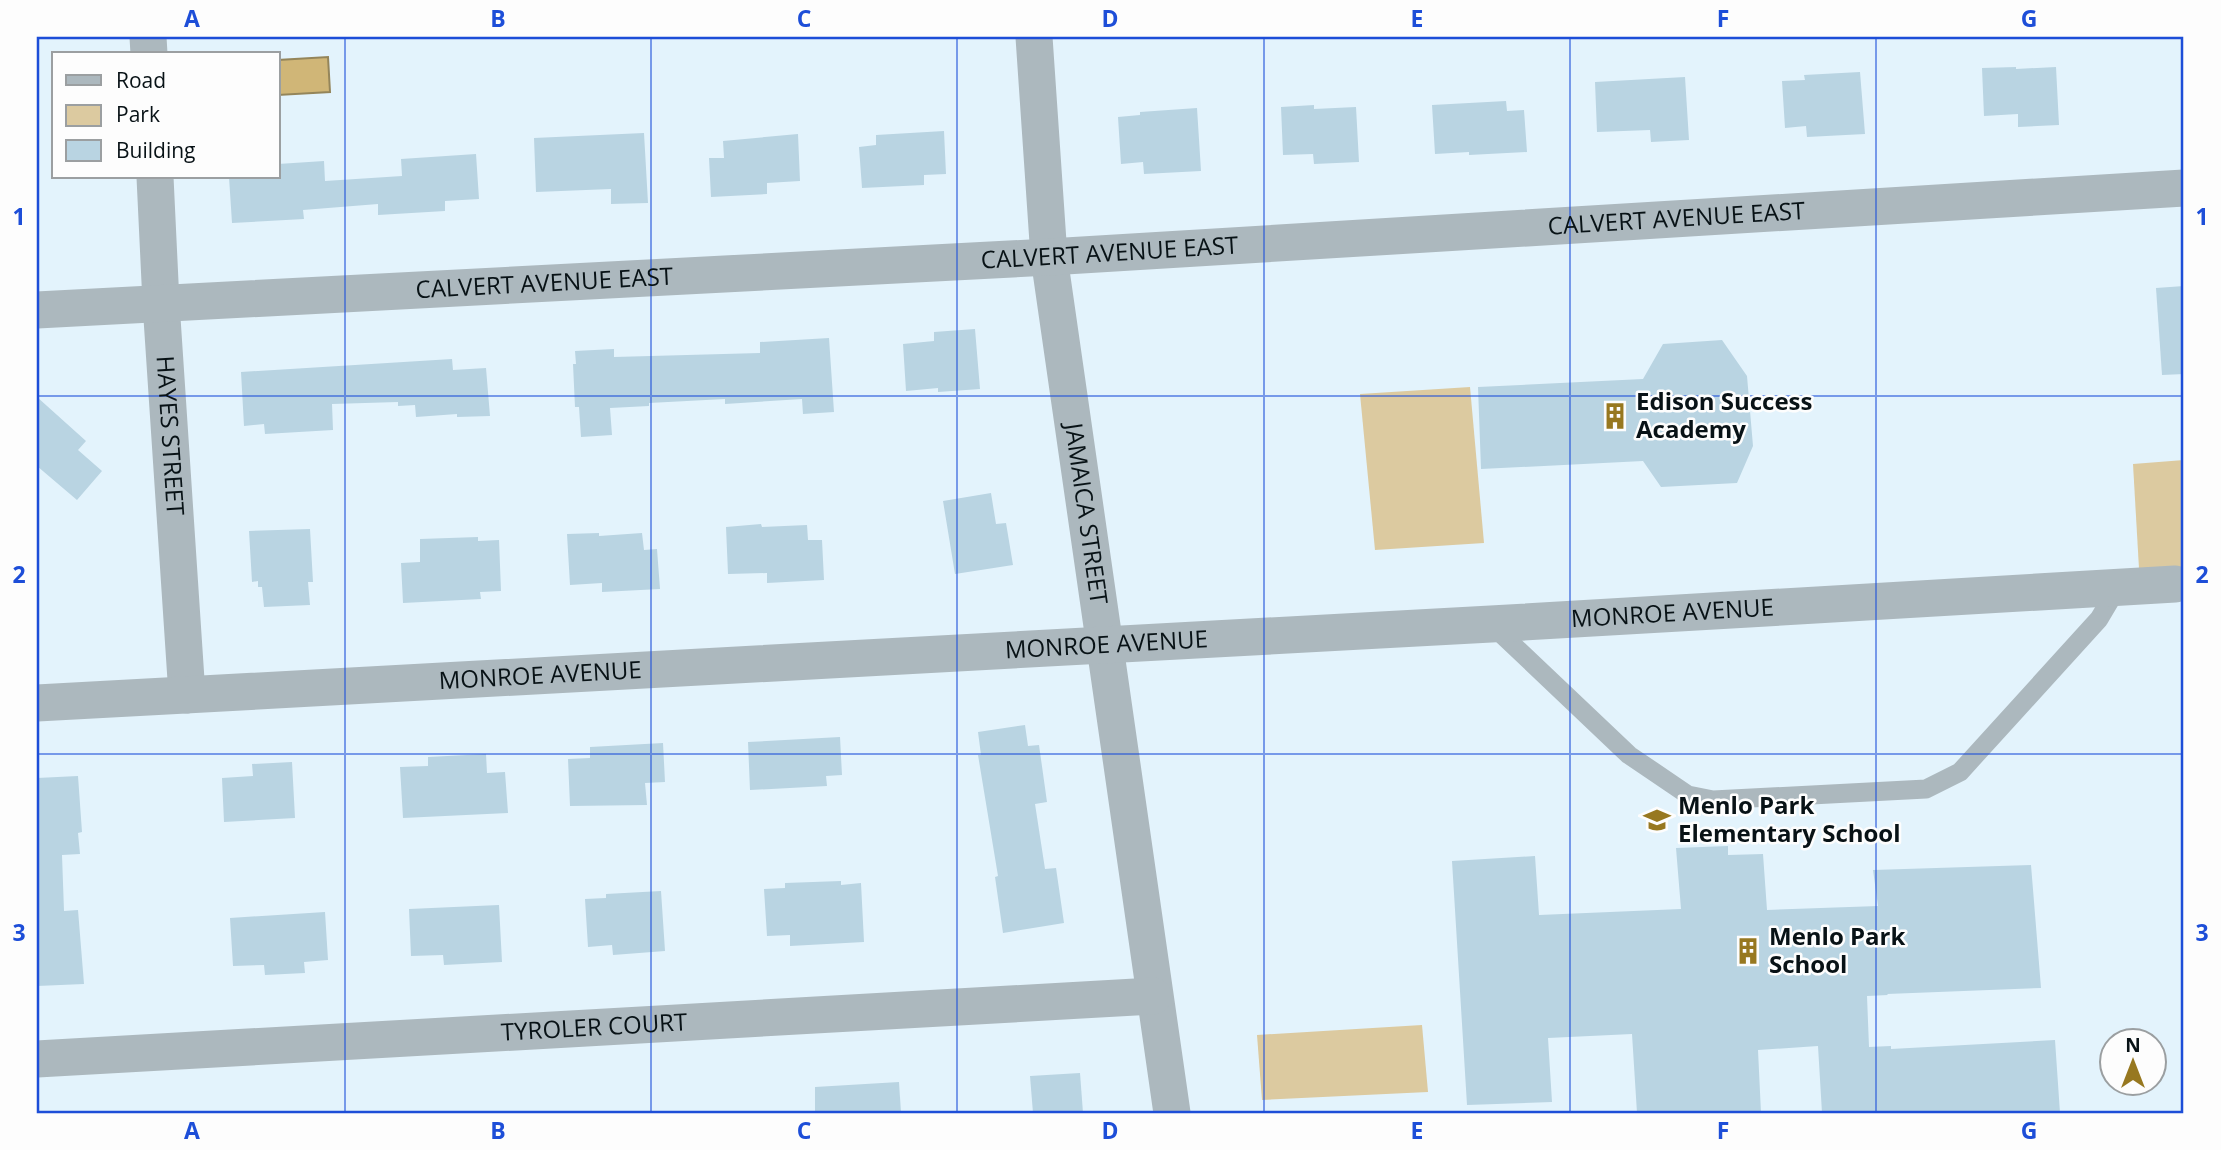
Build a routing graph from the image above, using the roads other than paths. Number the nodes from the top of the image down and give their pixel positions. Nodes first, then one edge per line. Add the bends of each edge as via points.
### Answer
1 (1034, 37) edge
2 (155, 178) edge
3 (2184, 188) edge
4 (1049, 257) junction
5 (161, 303) junction
6 (37, 310) edge
7 (2175, 584) dead end
8 (2118, 587) junction
9 (1492, 625) junction
10 (1105, 645) junction
11 (187, 695) junction
12 (37, 703) edge
13 (1153, 996) junction
14 (37, 1059) edge
15 (1172, 1113) edge

1 - 4 street, JAMAICA STREET
2 - 5 street, HAYES STREET
3 - 4 street, CALVERT AVENUE EAST
4 - 5 street, CALVERT AVENUE EAST
4 - 10 street, JAMAICA STREET
5 - 6 street, CALVERT AVENUE EAST
5 - 11 street, HAYES STREET
7 - 8 street, MONROE AVENUE
8 - 9 street, MONROE AVENUE
8 - 9 lane via 2099,619 1960,772 1926,789 1713,800 1688,795 1629,755
9 - 10 street, MONROE AVENUE
10 - 11 street, MONROE AVENUE
10 - 13 street, JAMAICA STREET
11 - 12 street, MONROE AVENUE
13 - 14 street, TYROLER COURT
13 - 15 street, JAMAICA STREET

